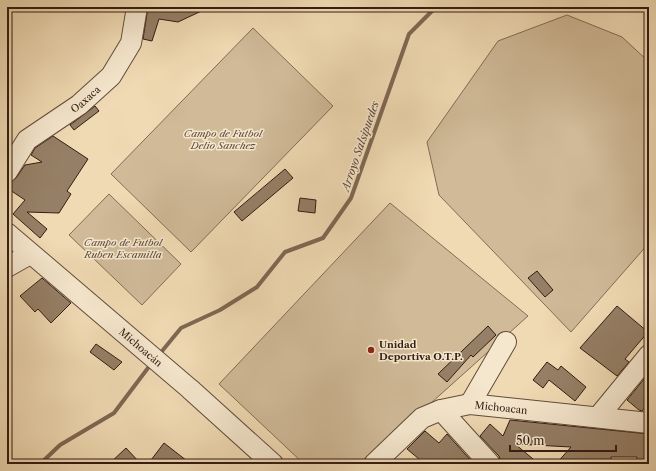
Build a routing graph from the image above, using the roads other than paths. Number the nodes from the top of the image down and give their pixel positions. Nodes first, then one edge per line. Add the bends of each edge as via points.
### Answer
1 (137, 7) edge
2 (7, 172) edge
3 (7, 233) edge
4 (30, 254) junction
5 (7, 267) edge
6 (506, 342) dead end
7 (649, 356) edge
8 (470, 404) junction
9 (441, 410) junction
10 (598, 417) junction
11 (649, 423) edge
12 (272, 464) edge
13 (374, 464) edge
14 (490, 464) edge

1 - 2 street, Oaxaca via 131,43 112,76 79,105 27,140
3 - 4 street, Michoacán
4 - 5 street
4 - 12 street, Michoacán via 190,389
6 - 8 street
7 - 10 street
8 - 9 street, Michoacan
8 - 10 street, Michoacan
9 - 13 street, Michoacan via 422,418
9 - 14 street
10 - 11 street, Michoacan

